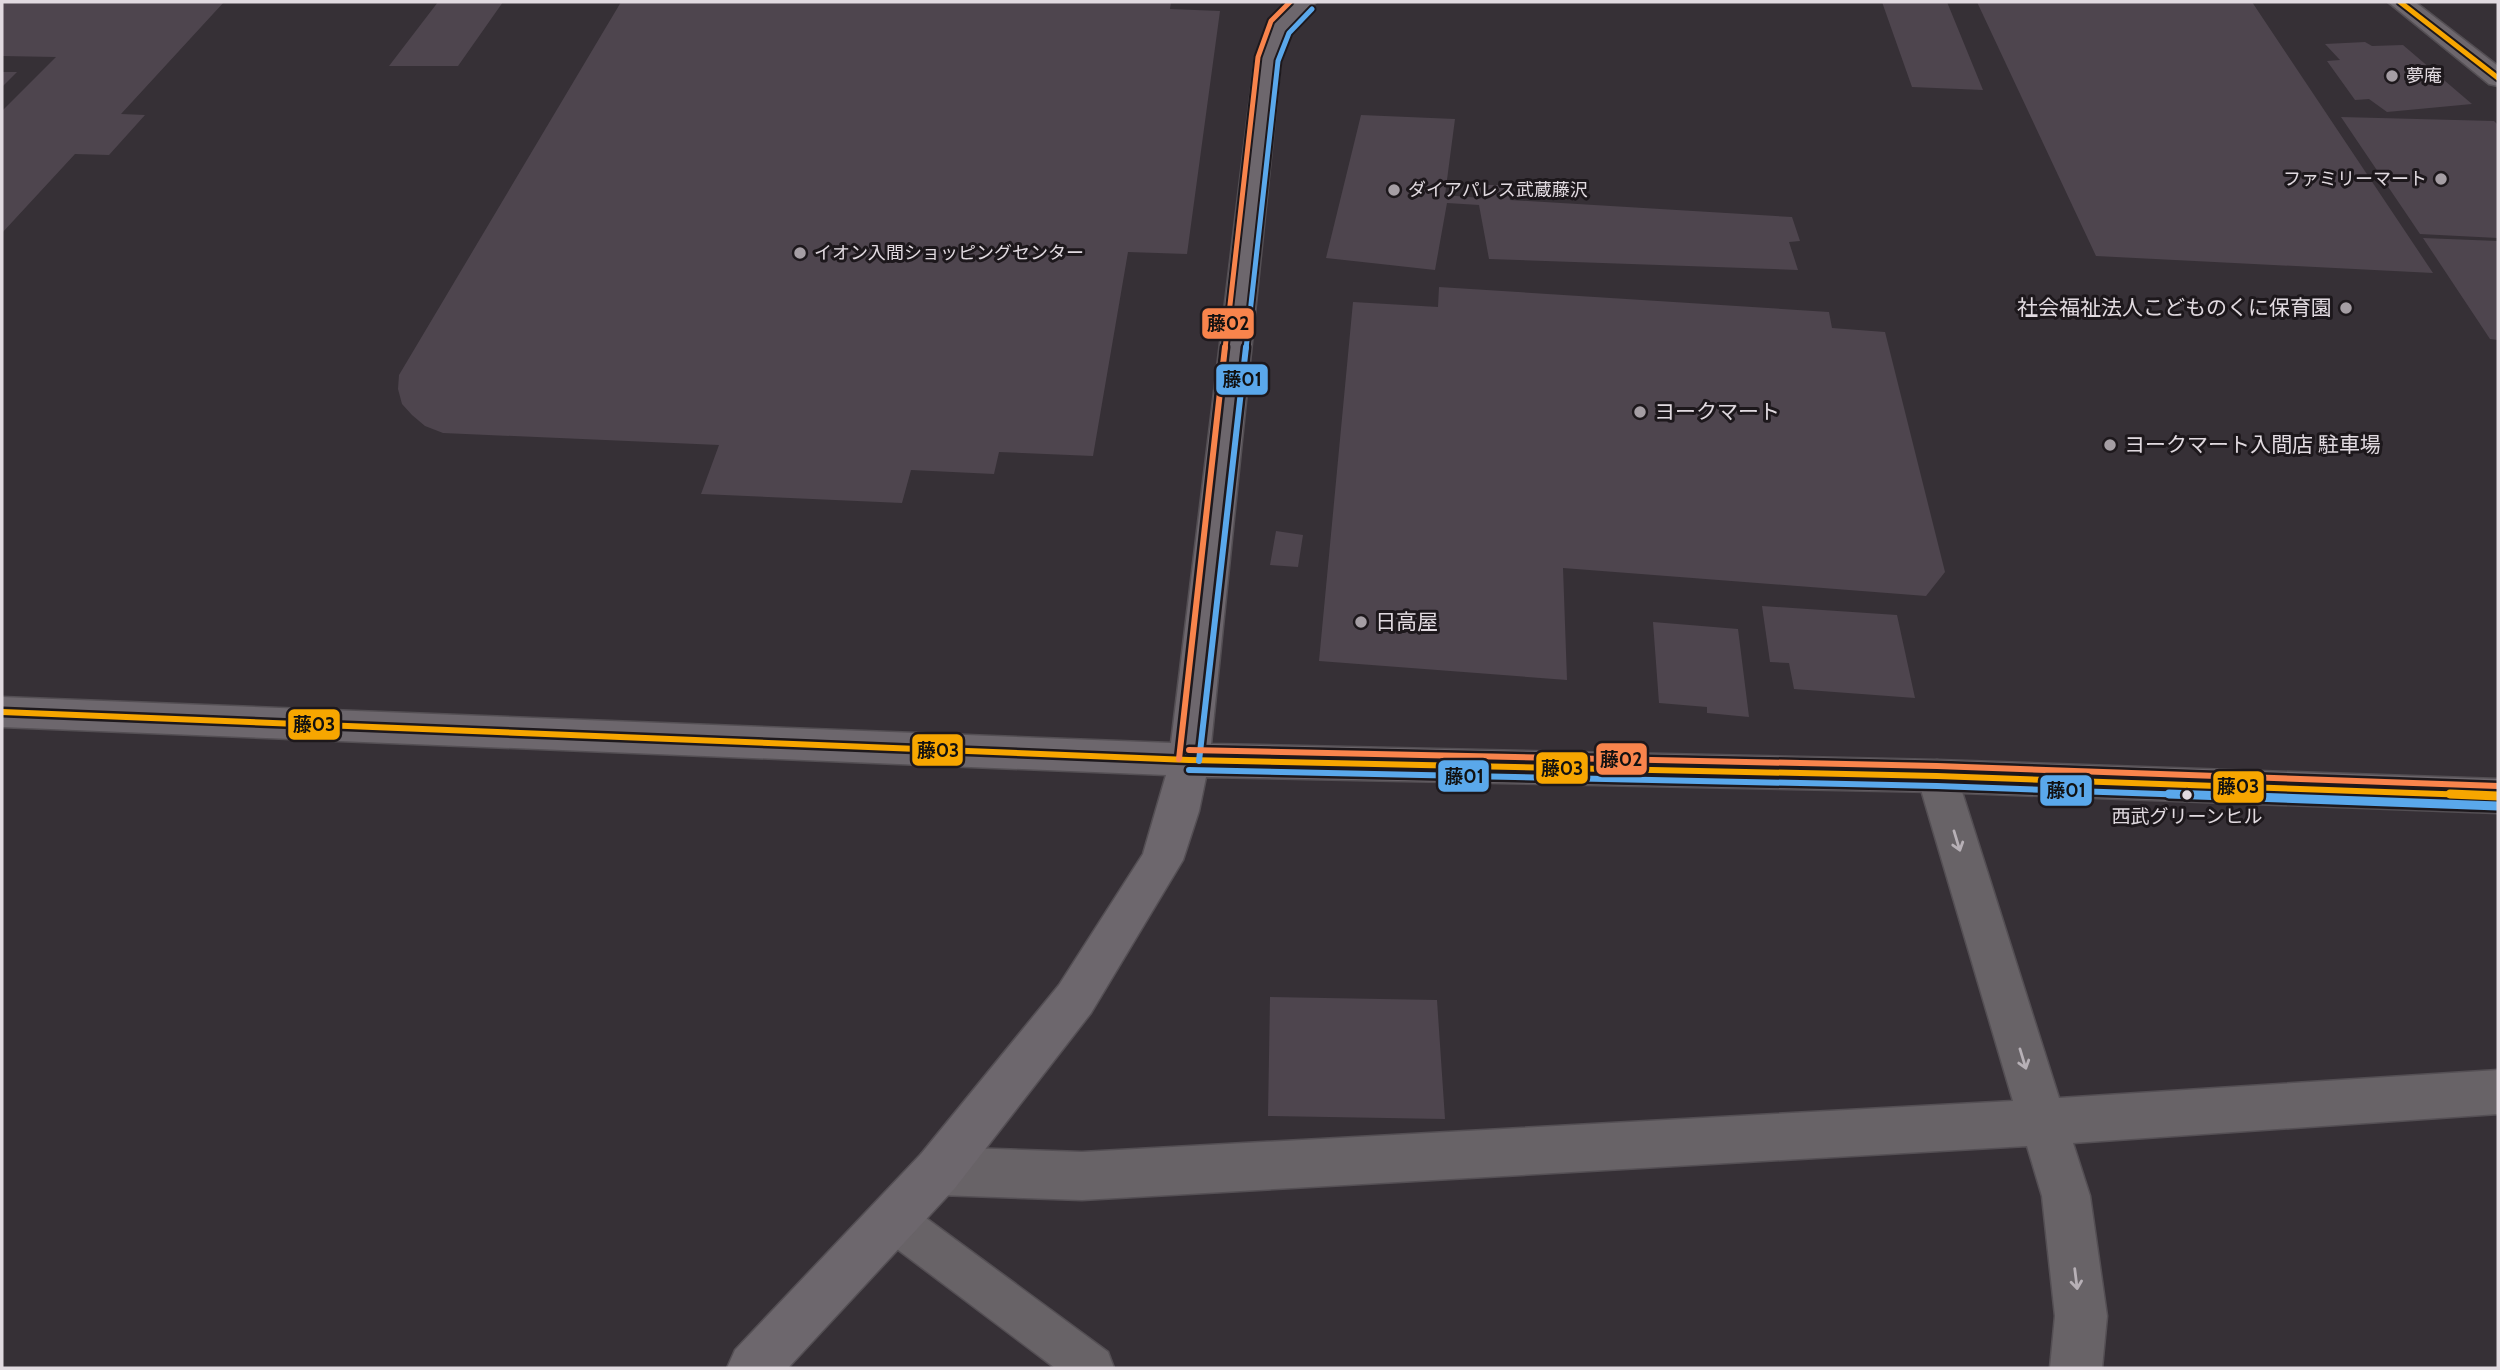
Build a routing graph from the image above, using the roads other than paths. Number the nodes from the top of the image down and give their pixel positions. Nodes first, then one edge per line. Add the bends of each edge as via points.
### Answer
1 (2400, 2) edge
2 (1298, 4) edge
3 (2454, 44) junction
4 (2498, 46) edge
5 (2498, 78) edge
6 (2, 712) edge
7 (1189, 760) junction
8 (1937, 776) junction
9 (2498, 796) edge
10 (2498, 1092) edge
11 (2043, 1122) junction
12 (938, 1171) junction
13 (892, 1219) junction
14 (753, 1368) edge
15 (1092, 1368) edge
16 (2076, 1368) edge

1 - 3 street
2 - 7 street via 1280,27 1268,58
3 - 4 street
3 - 5 street
6 - 7 street
7 - 8 street
7 - 12 street via 1162,860 1074,999
8 - 9 street
8 -> 11 street
10 - 11 street
11 - 12 street via 1082,1176
11 -> 16 street via 2066,1196 2081,1316
12 - 13 street
13 - 14 street
13 - 15 lane

